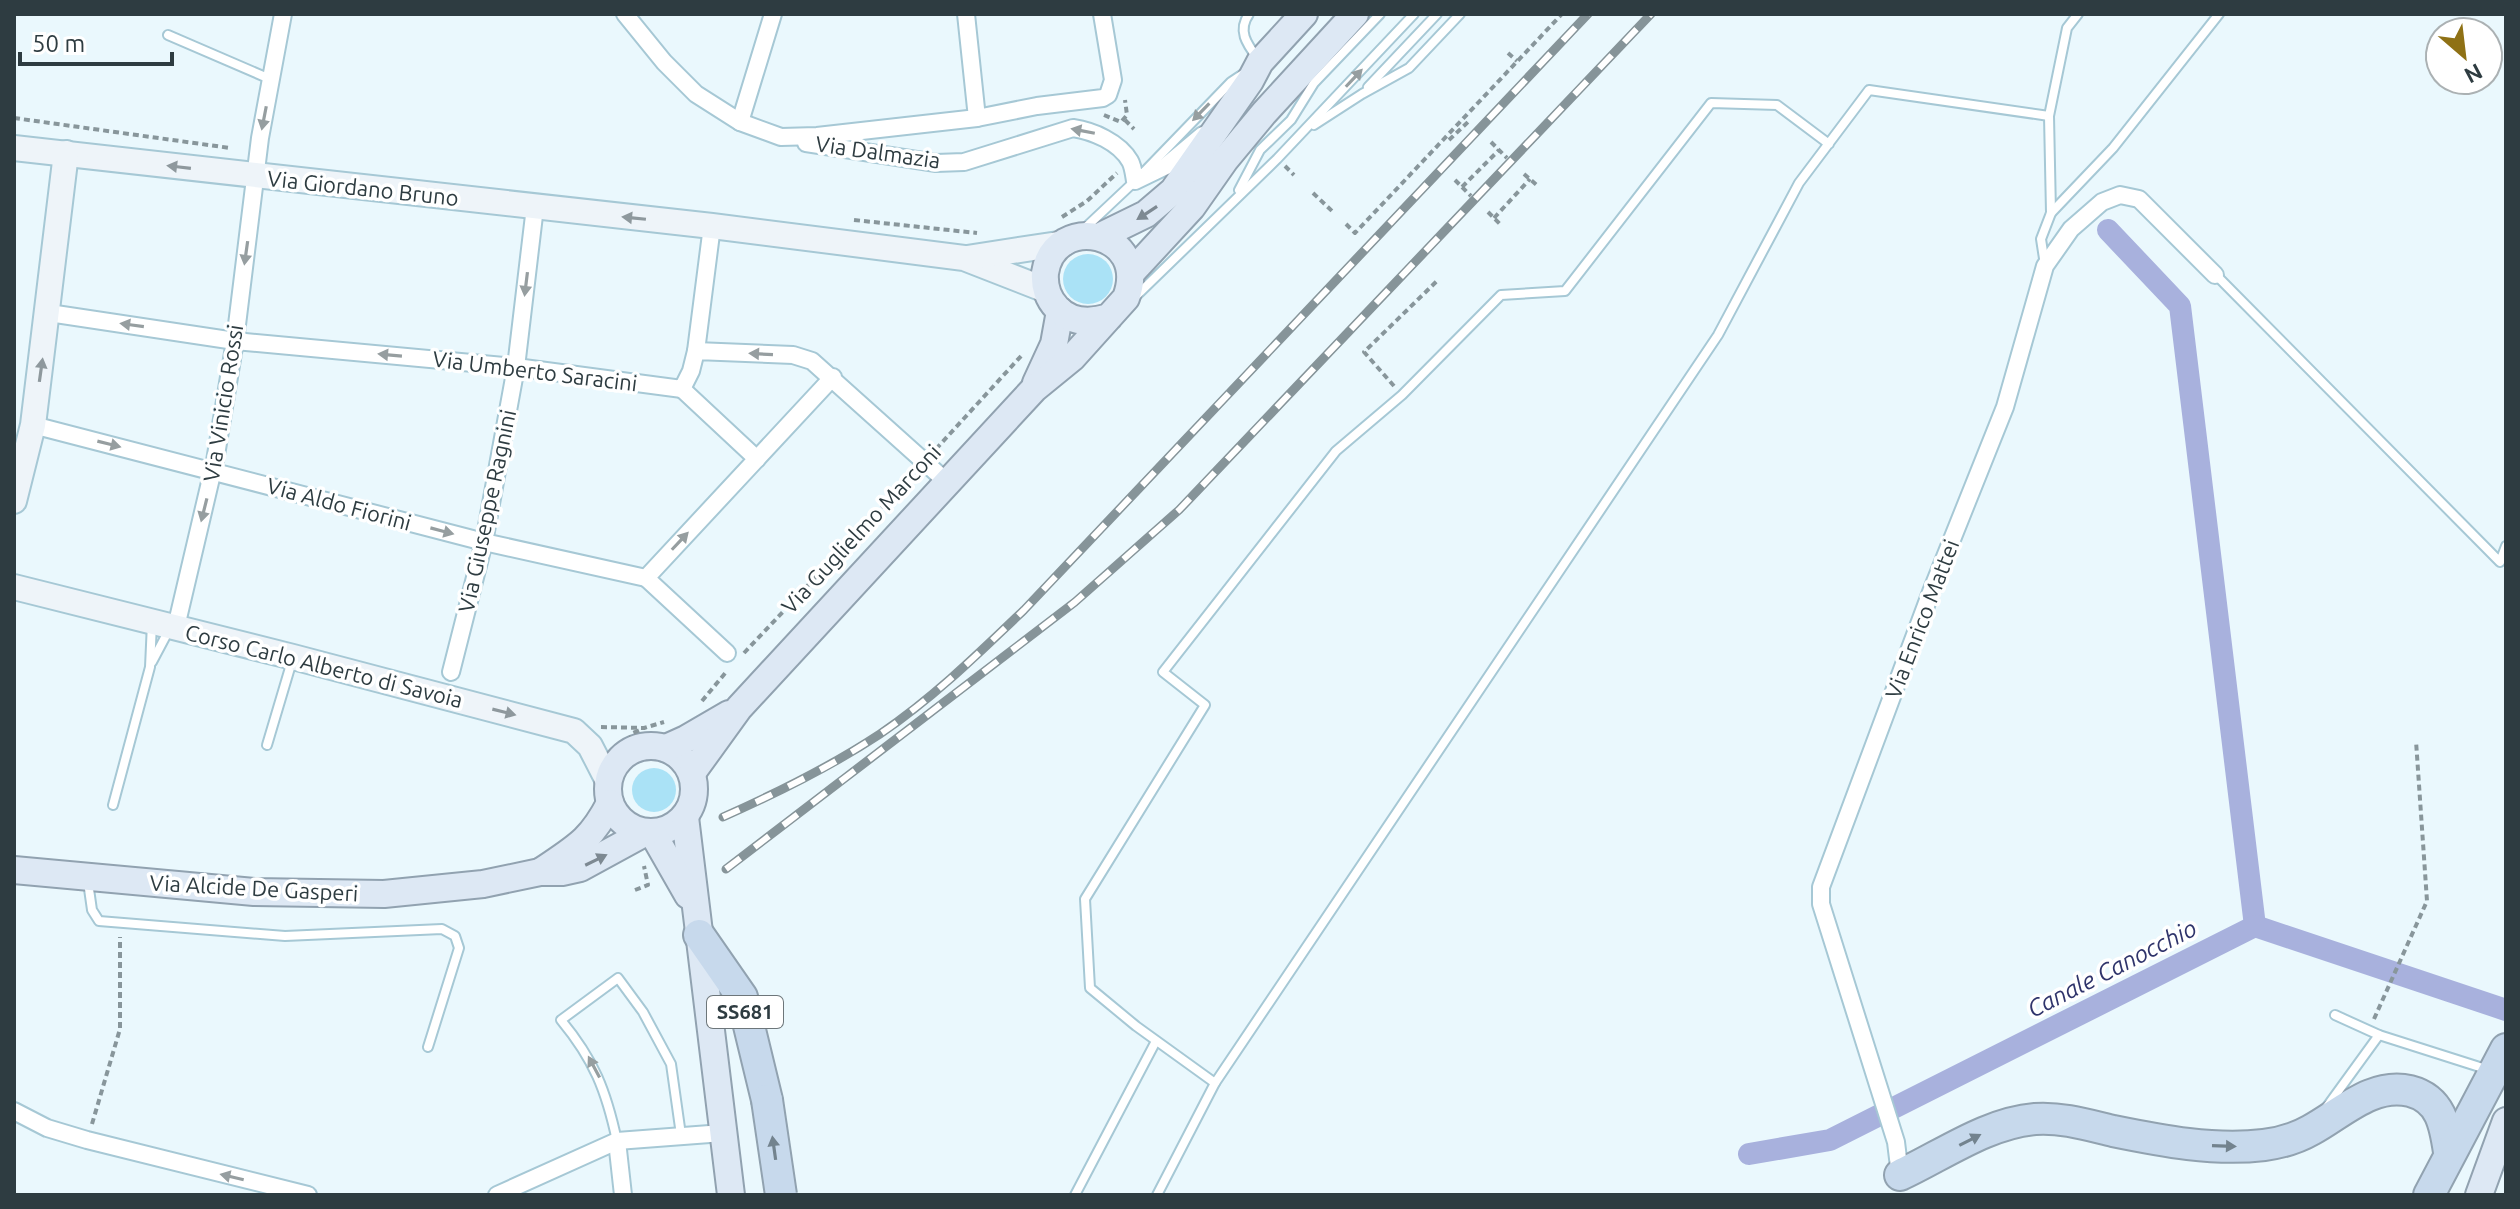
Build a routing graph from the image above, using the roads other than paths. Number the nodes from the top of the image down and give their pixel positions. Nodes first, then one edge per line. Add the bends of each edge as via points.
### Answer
1 (283, 14) edge
2 (625, 14) edge
3 (773, 14) edge
4 (966, 14) edge
5 (1102, 14) edge
6 (1249, 14) edge
7 (1304, 14) edge
8 (1355, 14) edge
9 (1380, 14) edge
10 (1414, 14) edge
11 (1436, 14) edge
12 (1460, 14) edge
13 (2078, 14) edge
14 (2219, 14) edge
15 (168, 35) dead end
16 (1260, 62) junction
17 (271, 80) junction
18 (1362, 94) junction
19 (1282, 111) junction
20 (1226, 116) junction
21 (2049, 116) junction
22 (977, 118) junction
23 (740, 122) junction
24 (1304, 132) junction
25 (781, 137) junction
26 (1829, 144) junction
27 (14, 148) edge
28 (66, 153) junction
29 (258, 164) junction
30 (1135, 181) junction
31 (1235, 198) junction
32 (535, 207) junction
33 (2051, 213) junction
34 (712, 226) junction
35 (1073, 235) junction
36 (964, 258) junction
37 (2045, 266) junction
38 (1131, 273) junction
39 (2215, 275) joint
40 (1053, 301) junction
41 (49, 313) junction
42 (1114, 313) junction
43 (235, 341) junction
44 (696, 351) junction
45 (516, 367) junction
46 (833, 377) junction
47 (682, 389) junction
48 (1034, 389) junction
49 (33, 425) junction
50 (757, 459) junction
51 (213, 471) junction
52 (948, 483) junction
53 (14, 501) edge
54 (484, 542) junction
55 (2506, 546) edge
56 (646, 578) junction
57 (17, 584) edge
58 (166, 625) junction
59 (733, 656) road end
60 (293, 657) junction
61 (150, 667) junction
62 (451, 672) dead end
63 (739, 708) junction
64 (666, 735) junction
65 (267, 745) dead end
66 (692, 773) junction
67 (612, 782) junction
68 (113, 805) dead end
69 (685, 817) junction
70 (649, 832) junction
71 (14, 870) edge
72 (540, 872) junction
73 (87, 876) junction
74 (697, 921) junction
75 (2335, 1015) dead end
76 (2379, 1035) junction
77 (1156, 1041) junction
78 (428, 1047) dead end
79 (2499, 1062) edge
80 (1215, 1083) junction
81 (14, 1111) edge
82 (2506, 1121) edge
83 (2313, 1129) junction
84 (723, 1133) junction
85 (681, 1135) junction
86 (617, 1141) junction
87 (2449, 1152) junction
88 (2506, 1171) edge
89 (1897, 1185) edge
90 (308, 1195) edge
91 (497, 1195) edge
92 (623, 1195) edge
93 (731, 1195) edge
94 (781, 1195) edge
95 (1075, 1195) edge
96 (1157, 1195) edge
97 (2429, 1195) edge
98 (2479, 1195) edge
99 (2491, 1195) edge

1 - 17 street, Via Vinicio Rossi
2 - 23 street, Via Dalmazia via 696,94
3 - 23 street
4 - 22 street
5 - 22 street, Via Dalmazia via 1113,80 1108,95
6 - 16 lane via 1242,31
7 - 16 main road
8 - 19 main road
9 - 19 lane
24 -> 10 lane
11 - 18 lane
12 - 18 lane via 1409,68
13 - 21 lane via 2067,28
14 - 33 lane via 2113,148
15 - 17 lane
16 - 20 main road, Via Guglielmo Marconi
16 -> 30 lane, Via Guglielmo Marconi via 1231,82
17 -> 29 street, Via Vinicio Rossi
18 - 24 lane
19 - 31 lane, Via Guglielmo Marconi
19 - 38 main road, Via Guglielmo Marconi via 1225,160 1192,207
20 - 30 street, Via Guglielmo Marconi via 1166,166
20 -> 35 main road, Via Guglielmo Marconi via 1159,205 1133,221
21 - 26 lane via 1869,90
21 - 33 lane
22 - 25 street, Via Dalmazia
23 - 25 street, Via Dalmazia
24 - 31 lane, Via Guglielmo Marconi
30 -> 25 street, Via Dalmazia via 1130,161 1110,142 1073,128 991,155 936,163
26 - 77 lane via 1777,105 1711,103 1565,291 1501,295 1402,395 1336,451 1163,672 1205,705 1085,899 1090,988
26 - 80 lane via 1799,183 1718,335
27 - 28 main road, Via Giordano Bruno
29 -> 28 main road, Via Giordano Bruno
28 - 41 main road
29 - 32 main road, Via Giordano Bruno
29 -> 43 street, Via Vinicio Rossi
30 - 35 lane, Via Guglielmo Marconi
31 - 42 lane, Via Guglielmo Marconi via 1148,287
34 -> 32 main road, Via Giordano Bruno
32 -> 45 street, Via Giuseppe Ragnini
33 - 37 lane via 2041,239
34 - 36 main road, Via Giordano Bruno
34 - 44 street
35 - 36 main road, Via Giordano Bruno
35 - 38 main road via 1121,250
35 - 40 main road, Via Guglielmo Marconi via 1047,265
36 - 40 main road, Via Giordano Bruno
37 - 39 street, Via Enrico Mattei via 2071,229 2102,202 2120,195 2139,199
37 - 89 street, Via Enrico Mattei via 2005,407 1821,887 1821,904 1896,1142
38 - 42 main road, Via Guglielmo Marconi via 1131,286
39 - 55 lane via 2500,562
40 - 42 main road via 1071,318 1083,321
40 - 48 main road, Via Guglielmo Marconi via 1054,344
43 -> 41 street, Via Umberto Saracini
49 -> 41 main road
42 - 48 main road, Via Guglielmo Marconi
45 -> 43 street, Via Umberto Saracini
43 - 51 street, Via Vinicio Rossi
46 -> 44 street via 793,355
44 - 47 street
45 - 47 street, Via Umberto Saracini
45 - 54 street, Via Giuseppe Ragnini
46 - 50 street
46 - 52 street
47 - 50 street
48 - 52 main road, Via Guglielmo Marconi
49 -> 51 street, Via Aldo Fiorini
49 - 53 main road
56 -> 50 street
51 -> 54 street, Via Aldo Fiorini
51 -> 58 street, Via Vinicio Rossi
52 - 63 main road, Via Guglielmo Marconi
54 - 56 street, Via Aldo Fiorini
54 - 62 street, Via Giuseppe Ragnini
56 - 59 street
57 - 58 main road, Corso Carlo Alberto di Savoia
58 - 60 main road, Corso Carlo Alberto di Savoia
58 - 61 lane, Via Vinicio Rossi
58 - 61 lane, Via Vinicio Rossi
60 - 65 lane
60 -> 67 main road, Corso Carlo Alberto di Savoia via 574,731
61 - 68 lane, Via Vinicio Rossi
63 - 64 main road, Via Guglielmo Marconi via 686,739
63 - 66 main road, Via Guglielmo Marconi
64 - 66 main road
64 - 67 main road via 640,747
66 - 69 main road via 694,797
67 - 70 main road via 620,820
67 - 72 main road, Via Alcide De Gasperi via 595,831
69 - 70 main road via 670,828
69 - 74 main road
72 -> 70 main road, Via Alcide De Gasperi via 580,868
70 - 74 main road
71 - 73 main road, Via Alcide De Gasperi
72 - 73 main road, Via Alcide De Gasperi via 384,894 254,892
73 - 78 lane via 99,921 285,936 442,929 455,936 459,948
74 - 84 main road
94 -> 74 highway, SS681, bridge via 767,1100 742,997
75 - 76 lane
76 - 79 lane
76 - 83 lane
77 - 80 lane
77 - 95 lane
79 - 87 highway
80 - 96 lane
90 -> 81 street via 87,1140
82 - 98 main road
83 - 87 highway via 2367,1097 2405,1090 2427,1098 2440,1112
89 -> 83 highway via 1989,1131 2034,1119 2226,1146 2264,1145
84 - 85 street
84 - 93 main road
85 - 86 street
86 -> 85 lane via 601,1079 561,1020 618,978 671,1064
86 - 91 street
86 - 92 street
87 - 97 highway
88 - 99 main road

